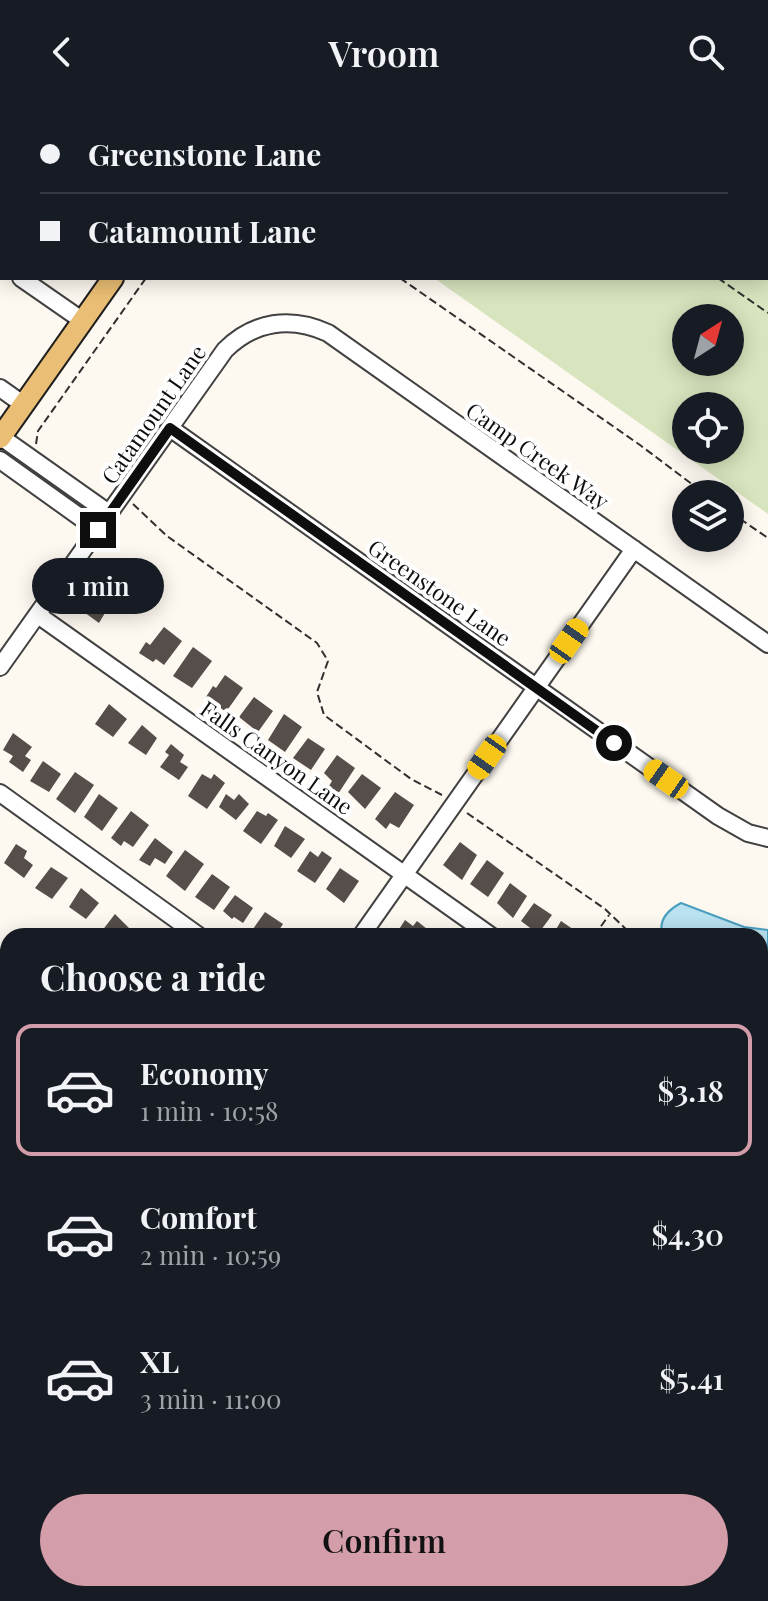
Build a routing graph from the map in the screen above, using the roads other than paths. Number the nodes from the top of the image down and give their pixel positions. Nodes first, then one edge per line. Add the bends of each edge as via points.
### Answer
1 (24, 280) edge
2 (112, 280) edge
3 (83, 321) junction
4 (275, 323) joint
5 (0, 388) edge
6 (24, 405) junction
7 (170, 428) junction
8 (0, 437) edge
9 (0, 460) edge
10 (110, 514) junction
11 (98, 530) junction
12 (634, 549) junction
13 (38, 615) junction
14 (768, 644) edge
15 (0, 667) edge
16 (537, 688) junction
17 (0, 793) edge
18 (768, 838) edge
19 (405, 875) junction
20 (188, 928) edge
21 (367, 928) edge
22 (480, 928) edge

1 - 3 street
2 - 3 main road
3 - 6 main road
4 - 7 street, Catamount Lane via 245,333 225,350
4 - 12 street, Camp Creek Way via 303,324 328,333
5 - 6 street
6 - 8 main road
7 - 10 street, Catamount Lane
7 - 16 street, Greenstone Lane
8 - 10 street
9 - 11 street
10 - 11 street, Catamount Lane
11 - 13 street, Catamount Lane
12 - 14 street, Camp Creek Way
12 - 16 street
13 - 15 street, Catamount Lane
13 - 19 street, Falls Canyon Lane
16 - 18 street, Greenstone Lane via 718,816
16 - 19 street
17 - 20 street
19 - 21 street
19 - 22 street, Falls Canyon Lane

